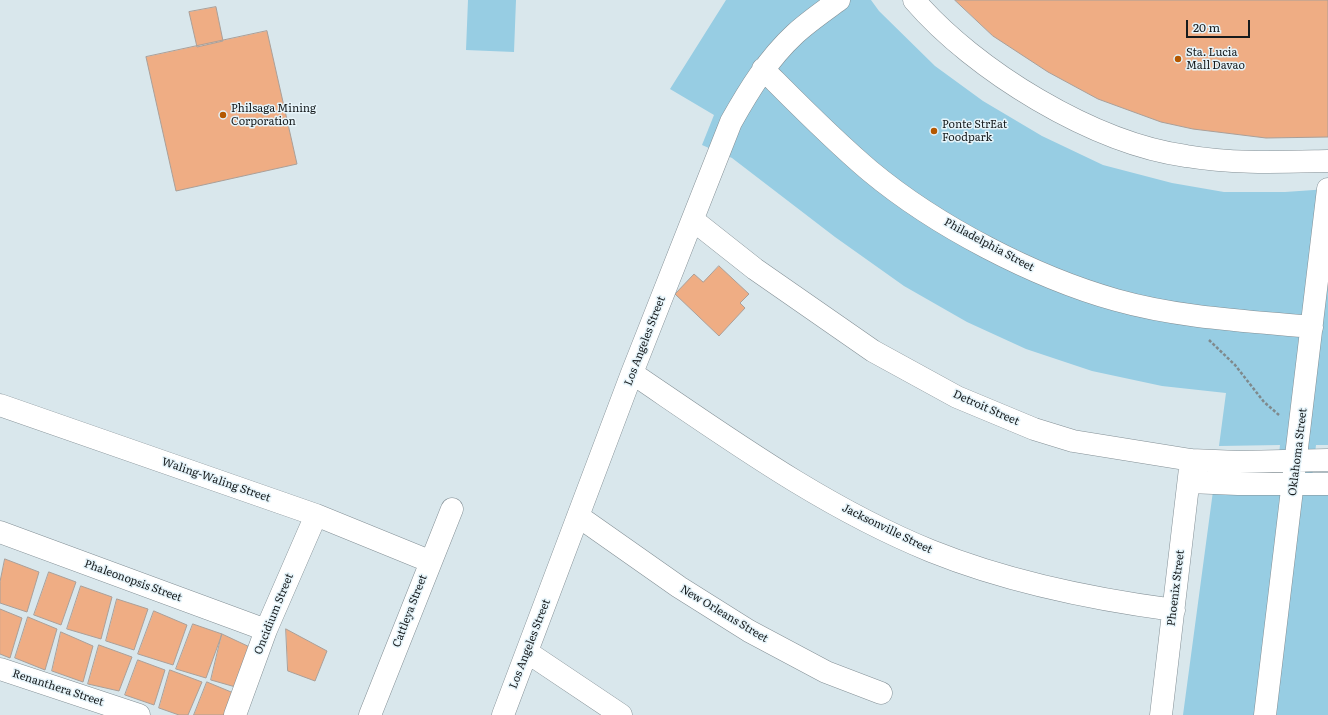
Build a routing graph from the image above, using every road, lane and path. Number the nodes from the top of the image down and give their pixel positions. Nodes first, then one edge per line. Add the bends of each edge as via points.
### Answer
1 (839, 0) edge
2 (914, 0) edge
3 (763, 69) junction
4 (1328, 161) edge
5 (1328, 189) edge
6 (693, 220) junction
7 (1195, 314) junction
8 (1318, 320) edge
9 (632, 373) junction
10 (0, 405) edge
11 (1300, 428) junction
12 (1191, 460) junction
13 (1297, 460) junction
14 (1328, 460) edge
15 (1189, 482) junction
16 (1294, 484) junction
17 (1328, 484) edge
18 (452, 508) dead end
19 (316, 515) junction
20 (578, 516) junction
21 (0, 532) edge
22 (429, 561) junction
23 (1174, 610) junction
24 (266, 630) junction
25 (527, 652) junction
26 (0, 670) edge
27 (882, 693) dead end
28 (112, 711) edge
29 (138, 715) edge
30 (235, 715) edge
31 (370, 715) edge
32 (504, 715) edge
33 (621, 715) edge
34 (1161, 715) edge
35 (1265, 715) edge

1 - 3 street, Los Angeles Street via 795,34
2 - 4 street via 950,36 1008,80 1091,127 1134,144 1184,156 1233,162
3 - 6 street, Los Angeles Street via 731,122
3 - 7 street, Philadelphia Street via 871,171 924,210 974,240 1015,262 1116,300
5 - 8 street, Oklahoma Street
6 - 9 street, Los Angeles Street
6 - 12 street, Detroit Street via 755,270 820,316 873,351 957,397 1034,429 1073,441
7 - 8 street, Philadelphia Street
7 - 11 path via 1204,335 1235,365 1264,402
8 - 11 street, Oklahoma Street
9 - 20 street, Los Angeles Street
9 - 23 street, Jacksonville Street via 793,480 856,515 931,551 1058,590 1120,603
10 - 19 street, Waling-Waling Street
11 - 13 street, Oklahoma Street
12 - 13 street, Detroit Street
12 - 15 street, Phoenix Street
13 - 14 street, Detroit Street
13 - 16 street, Oklahoma Street
15 - 16 street
15 - 23 street, Phoenix Street
16 - 17 street
16 - 35 street, Oklahoma Street
18 - 22 street, Cattleya Street
19 - 22 street, Waling-Waling Street
19 - 24 street, Oncidium Street
20 - 25 street, Los Angeles Street
20 - 27 street, New Orleans Street via 679,587 750,631 826,672
21 - 24 street, Phaleonopsis Street
22 - 31 street, Cattleya Street
23 - 34 street, Phoenix Street
24 - 30 street, Oncidium Street
25 - 32 street, Los Angeles Street
25 - 33 street
26 - 28 street, Renanthera Street
28 - 29 street, Renanthera Street

